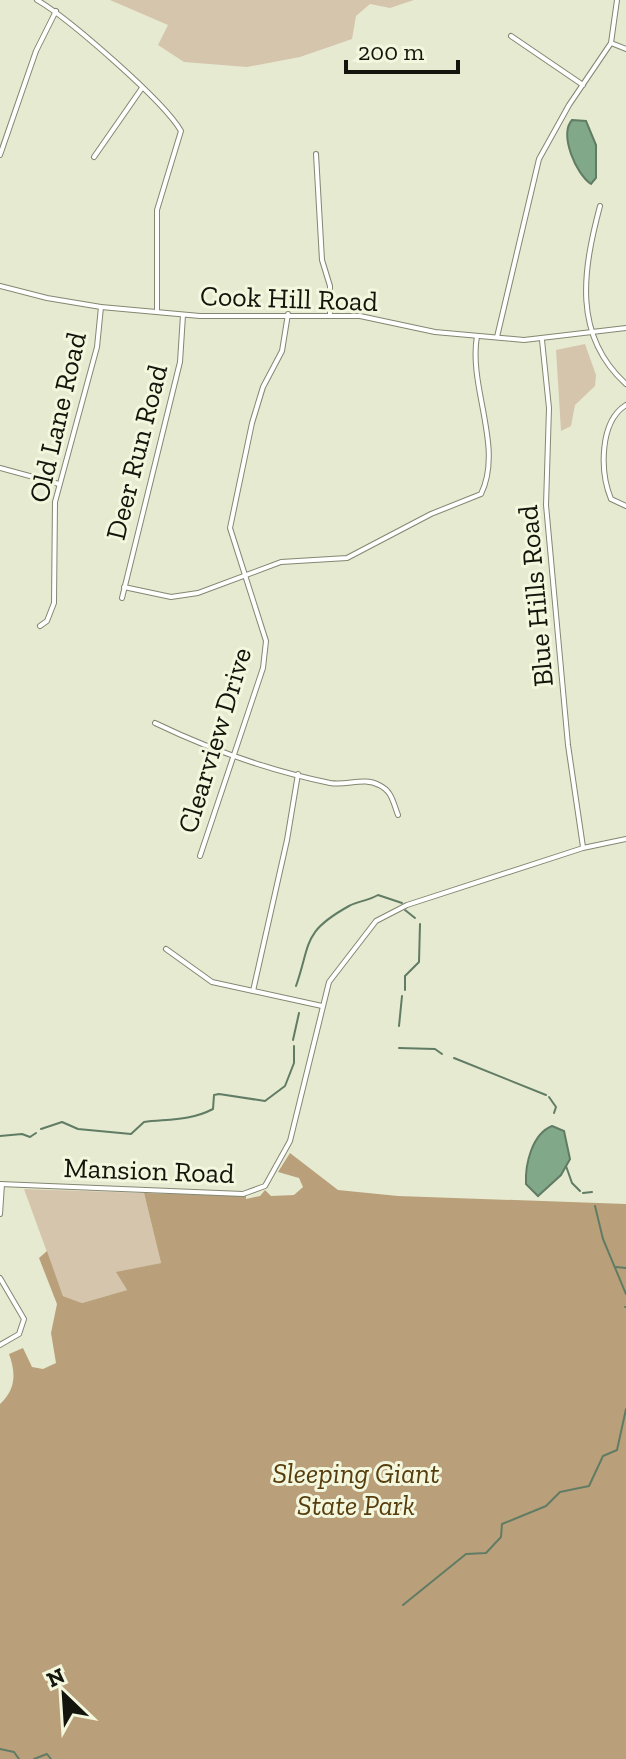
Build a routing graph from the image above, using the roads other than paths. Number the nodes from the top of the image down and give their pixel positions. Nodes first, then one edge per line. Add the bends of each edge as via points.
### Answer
1 (37, 0) edge
2 (617, 0) edge
3 (56, 11) junction
4 (511, 36) dead end
5 (611, 43) junction
6 (626, 49) edge
7 (583, 85) junction
8 (142, 88) junction
9 (316, 154) dead end
10 (0, 155) edge
11 (94, 157) dead end
12 (600, 206) dead end
13 (0, 287) edge
14 (101, 307) junction
15 (157, 312) junction
16 (288, 314) junction
17 (330, 314) junction
18 (183, 315) junction
19 (626, 328) edge
20 (593, 334) junction
21 (477, 336) junction
22 (497, 337) junction
23 (542, 340) junction
24 (626, 384) edge
25 (626, 405) edge
26 (0, 468) edge
27 (59, 484) junction
28 (626, 506) edge
29 (247, 577) junction
30 (124, 587) junction
31 (122, 598) dead end
32 (40, 626) dead end
33 (155, 723) dead end
34 (233, 753) junction
35 (298, 774) junction
36 (398, 815) dead end
37 (626, 839) edge
38 (583, 848) junction
39 (200, 856) dead end
40 (166, 949) dead end
41 (253, 991) junction
42 (322, 1006) junction
43 (1, 1184) edge
44 (0, 1214) edge
45 (0, 1278) edge
46 (0, 1345) edge

1 - 3 street
2 - 5 street
3 - 8 street
3 - 10 street via 36,51
4 - 7 street
5 - 6 street
5 - 7 street
7 - 22 street via 539,159
8 - 11 street
8 - 15 street via 181,131 157,210
9 - 17 street
12 - 20 street via 585,273
13 - 14 street, Cook Hill Road
14 - 15 street, Cook Hill Road
14 - 27 street, Old Lane Road via 97,347
15 - 18 street, Cook Hill Road
16 - 17 street, Cook Hill Road
16 - 18 street, Cook Hill Road
16 - 29 street, Clearview Drive via 282,351 263,387 235,492 230,528
17 - 21 street, Cook Hill Road
18 - 30 street, Deer Run Road via 180,362
19 - 20 street, Cook Hill Road
20 - 23 street, Cook Hill Road
20 - 24 street via 601,359
21 - 22 street, Cook Hill Road
21 - 29 street via 475,361 490,475 481,494 347,558 281,562
22 - 23 street, Cook Hill Road
23 - 38 street, Blue Hills Road via 549,399 546,505
25 - 28 street via 610,423 605,472 611,499
26 - 27 street
27 - 32 street, Old Lane Road via 53,522 54,603
29 - 30 street via 171,597
29 - 34 street, Clearview Drive via 266,641 263,668
30 - 31 street, Deer Run Road
33 - 34 street
34 - 35 street
34 - 39 street, Clearview Drive
35 - 36 street via 334,784 377,783 390,791
35 - 41 street
37 - 38 street, Mansion Road
38 - 42 street, Mansion Road via 388,912 334,972
40 - 41 street via 212,982
41 - 42 street
42 - 43 street, Mansion Road via 294,1133 258,1191
43 - 44 street
45 - 46 street via 24,1319 19,1334

